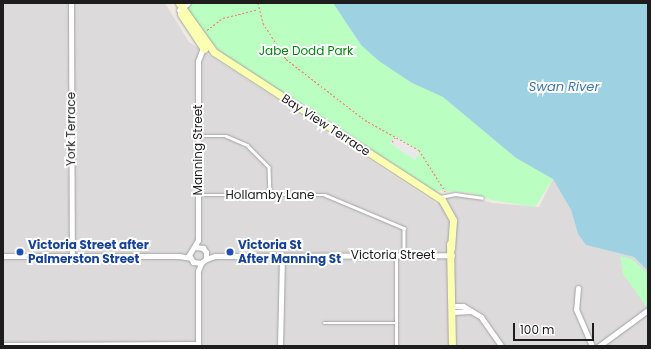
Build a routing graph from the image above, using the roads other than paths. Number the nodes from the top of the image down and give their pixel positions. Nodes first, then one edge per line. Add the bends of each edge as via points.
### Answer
1 (71, 3) edge
2 (188, 3) edge
3 (179, 5) edge
4 (205, 46) junction
5 (198, 136) junction
6 (199, 195) junction
7 (270, 195) junction
8 (437, 198) junction
9 (482, 198) dead end
10 (198, 240) junction
11 (193, 249) junction
12 (204, 250) junction
13 (451, 252) junction
14 (282, 255) junction
15 (3, 256) edge
16 (72, 256) junction
17 (179, 256) junction
18 (215, 256) junction
19 (396, 256) junction
20 (404, 256) junction
21 (206, 258) junction
22 (192, 260) junction
23 (201, 263) junction
24 (198, 271) junction
25 (578, 288) dead end
26 (452, 309) junction
27 (648, 310) edge
28 (324, 323) dead end
29 (396, 323) junction
30 (3, 345) edge
31 (198, 345) edge
32 (280, 346) edge
33 (396, 346) edge
34 (452, 346) edge
35 (501, 346) edge
36 (592, 346) edge
37 (599, 346) edge

1 - 16 street, York Terrace
2 - 3 street
3 - 4 street, Bay View Terrace
3 - 4 street, Bay View Terrace
4 - 5 street, Manning Street via 198,61
4 - 8 street, Bay View Terrace
5 - 6 street, Manning Street
5 - 7 lane via 226,136 247,144 269,167
6 - 7 lane, Hollamby Lane
6 - 10 street, Manning Street
7 - 20 lane, Hollamby Lane via 325,196 404,228
8 - 9 lane via 446,195 473,195
8 - 13 street, Bay View Terrace via 448,212 454,228
10 - 11 street, Manning Street
10 - 12 street, Manning Street
11 - 12 street, Victoria Street
11 - 17 street
11 - 22 street, Manning Street
12 - 18 street, Victoria Street
12 - 21 street
13 - 20 street, Victoria Street
13 - 26 street, Bay View Terrace
14 - 18 street, Victoria Street
14 - 19 street, Victoria Street
14 - 32 street
15 - 16 street
16 - 17 street
17 - 22 street
18 - 21 street, Victoria Street
19 - 20 street, Victoria Street
19 - 29 lane
21 - 23 street
22 - 23 street
22 - 24 street
23 - 24 street
24 - 31 street
25 - 36 street via 576,308
26 - 34 street, Bay View Terrace
26 - 35 street via 463,306 481,317
27 - 37 street
28 - 29 lane
29 - 33 lane
30 - 31 street

